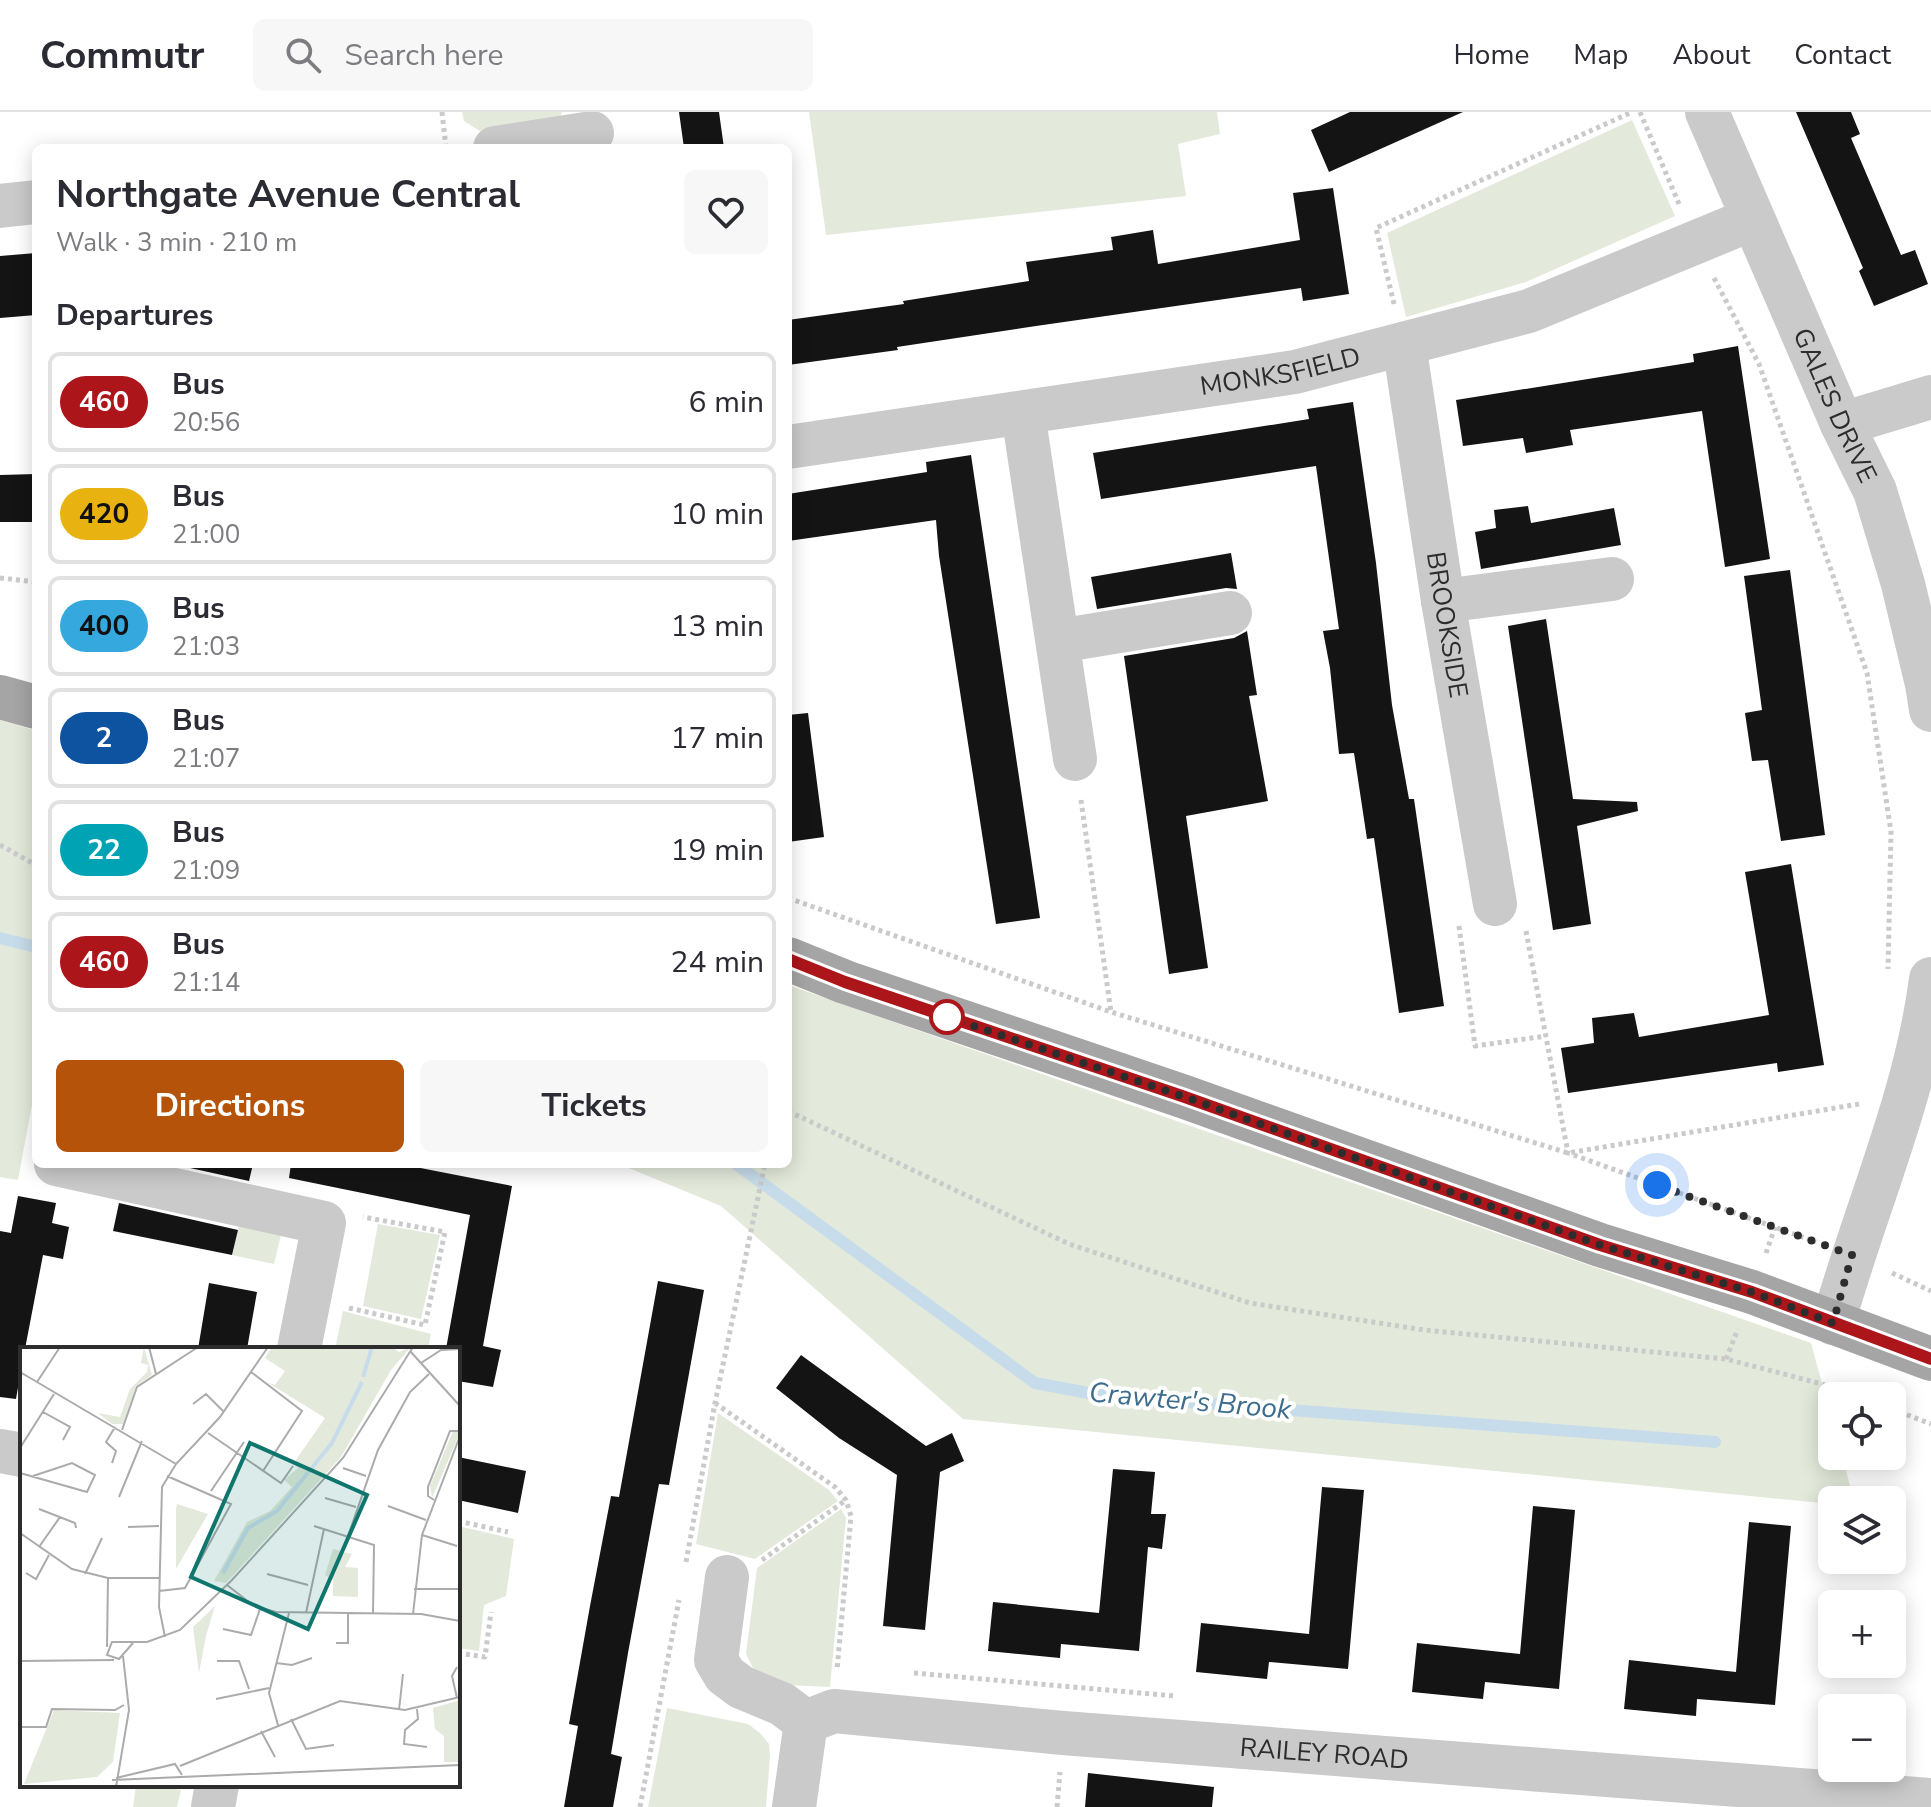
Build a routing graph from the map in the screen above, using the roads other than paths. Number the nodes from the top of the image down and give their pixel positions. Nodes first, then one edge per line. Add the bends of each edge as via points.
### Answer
1 (1707, 112) edge
2 (592, 131) edge
3 (518, 144) edge
4 (32, 202) edge
5 (0, 206) edge
6 (1752, 219) junction
7 (1404, 344) junction
8 (1931, 397) edge
9 (1023, 413) junction
10 (1842, 424) junction
11 (792, 446) edge
12 (1612, 579) dead end
13 (1443, 601) junction
14 (1230, 613) dead end
15 (1058, 641) junction
16 (0, 697) edge
17 (32, 706) edge
18 (1931, 710) edge
19 (1075, 759) road end
20 (1495, 904) road end
21 (792, 961) edge
22 (1931, 979) edge
23 (74, 1168) edge
24 (1833, 1323) junction
25 (299, 1347) edge
26 (1931, 1359) edge
27 (0, 1451) edge
28 (20, 1455) edge
29 (729, 1564) road end
30 (820, 1716) junction
31 (217, 1787) edge
32 (1931, 1800) edge
33 (213, 1807) edge
34 (794, 1807) edge

1 - 6 street, GALES DRIVE
2 - 3 street
4 - 5 street
6 - 7 street, MONKSFIELD via 1529,311
6 - 10 street, GALES DRIVE
7 - 9 street, MONKSFIELD via 1295,372
7 - 13 street, BROOKSIDE
8 - 10 street
9 - 11 street, MONKSFIELD
9 - 15 street
10 - 18 street, GALES DRIVE via 1875,491 1903,584
12 - 13 street
13 - 20 street, BROOKSIDE
14 - 15 street
15 - 19 street
16 - 17 main road
21 - 24 main road
22 - 24 street via 1926,1018 1875,1193 1832,1248
23 - 25 street via 324,1223
24 - 26 main road
27 - 28 street
29 - 30 street via 716,1660 741,1687
30 - 32 street, RAILEY ROAD
30 - 34 street
31 - 33 street

